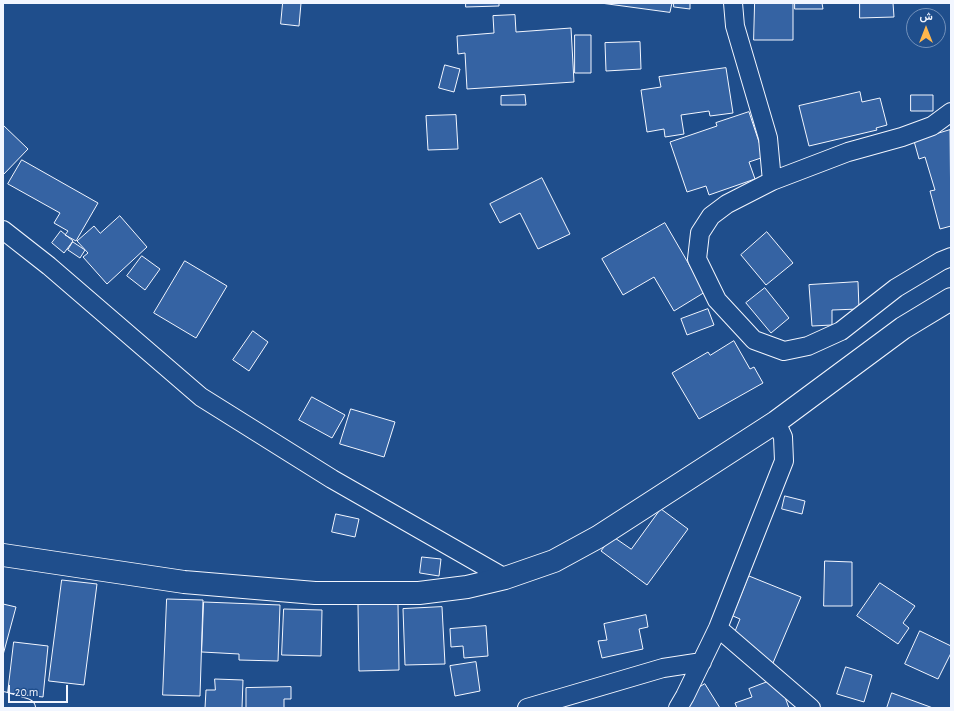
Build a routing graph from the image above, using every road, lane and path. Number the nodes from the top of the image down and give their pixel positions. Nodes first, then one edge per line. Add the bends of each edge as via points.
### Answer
1 (733, 3) edge
2 (951, 112) edge
3 (772, 181) junction
4 (3, 230) edge
5 (951, 257) edge
6 (951, 300) edge
7 (776, 422) junction
8 (3, 555) edge
9 (505, 578) junction
10 (718, 628) junction
11 (702, 662) junction
12 (3, 701) edge
13 (26, 708) edge
14 (527, 708) edge
15 (678, 708) edge
16 (811, 708) edge

1 - 3 street via 735,26 768,138
2 - 3 street via 932,126 848,152
3 - 5 street via 727,204 712,216 700,233 697,259 717,300 754,340 784,351 808,346 840,331 896,288 941,260
4 - 9 street via 49,266 201,397 332,479
6 - 7 street via 903,328
7 - 9 street via 598,537 554,561
7 - 10 street via 783,437 784,461
8 - 9 street via 184,582 315,593 419,593 466,587
10 - 11 street
10 - 16 street
11 - 14 street via 663,668
11 - 15 street
12 - 13 street

